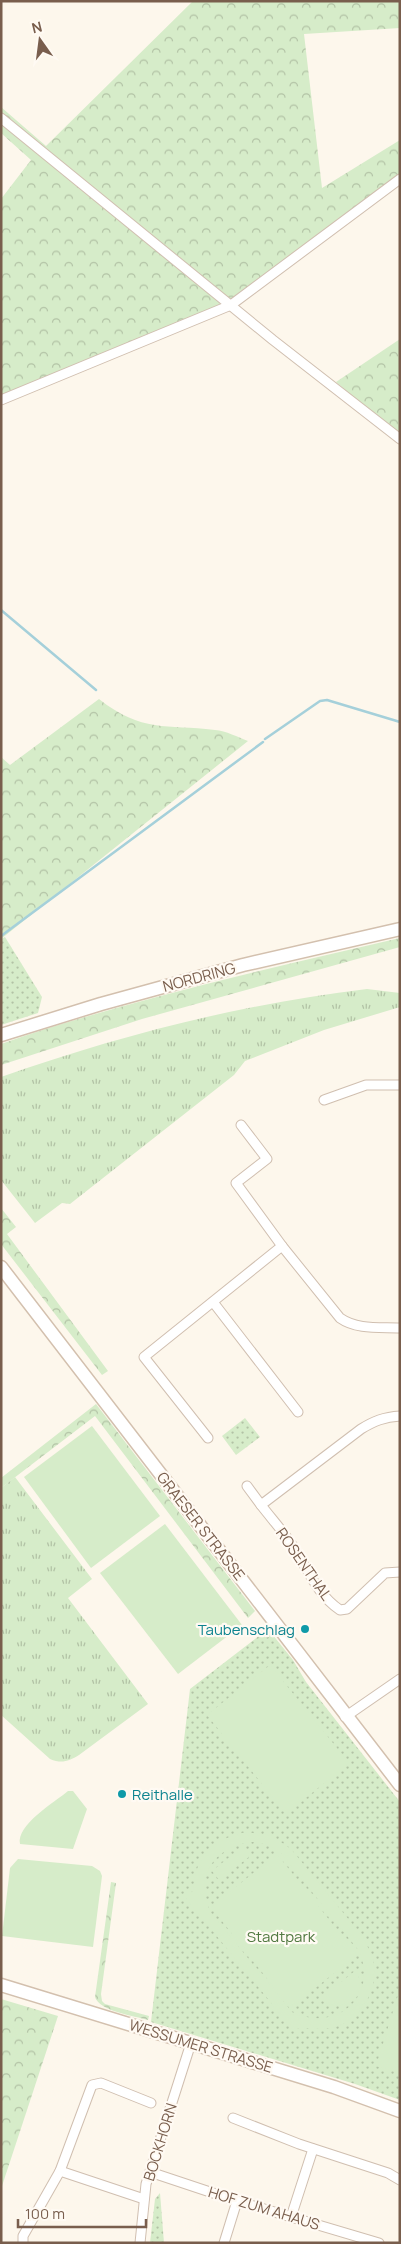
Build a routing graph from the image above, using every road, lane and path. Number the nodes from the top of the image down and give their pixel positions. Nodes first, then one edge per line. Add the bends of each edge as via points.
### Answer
1 (1, 118) edge
2 (400, 180) edge
3 (231, 305) junction
4 (1, 400) edge
5 (400, 439) edge
6 (400, 929) edge
7 (1, 1036) edge
8 (400, 1085) edge
9 (324, 1100) dead end
10 (241, 1125) dead end
11 (282, 1246) junction
12 (1, 1267) edge
13 (213, 1302) junction
14 (400, 1328) edge
15 (298, 1412) dead end
16 (400, 1416) edge
17 (208, 1438) dead end
18 (247, 1486) dead end
19 (261, 1505) junction
20 (400, 1572) edge
21 (400, 1679) edge
22 (345, 1717) junction
23 (400, 1785) edge
24 (1, 1985) edge
25 (191, 2043) junction
26 (151, 2103) dead end
27 (400, 2111) edge
28 (233, 2118) dead end
29 (313, 2149) junction
30 (60, 2171) junction
31 (150, 2172) junction
32 (400, 2180) edge
33 (144, 2200) junction
34 (237, 2201) junction
35 (291, 2217) junction
36 (23, 2243) edge
37 (140, 2243) edge
38 (224, 2243) edge
39 (380, 2243) edge

1 - 3 street
2 - 3 street
3 - 4 street
3 - 5 street
6 - 7 main road, NORDRING via 243,965 100,1004
8 - 9 street via 366,1085
10 - 11 street via 267,1159 236,1183
11 - 13 street
11 - 14 street via 340,1318 361,1326
12 - 22 main road, GRAESER STRASSE
13 - 15 street
13 - 17 street via 144,1357
16 - 19 street via 376,1420 361,1429
18 - 19 street, ROSENTHAL
19 - 20 street, ROSENTHAL via 291,1543 315,1584 340,1610 347,1610 384,1573
21 - 22 street
22 - 23 main road, GRAESER STRASSE
24 - 25 main road, WESSUMER STRASSE
25 - 27 main road, WESSUMER STRASSE
25 - 31 street, BOCKHORN
26 - 30 street via 101,2083 92,2085
28 - 29 street
29 - 32 street via 364,2164
29 - 35 street
30 - 33 street
30 - 36 street via 23,2236
31 - 33 street, BOCKHORN
31 - 34 street, HOF ZUM AHAUS
33 - 37 street, BOCKHORN
34 - 35 street, HOF ZUM AHAUS
34 - 38 street
35 - 39 street, HOF ZUM AHAUS

